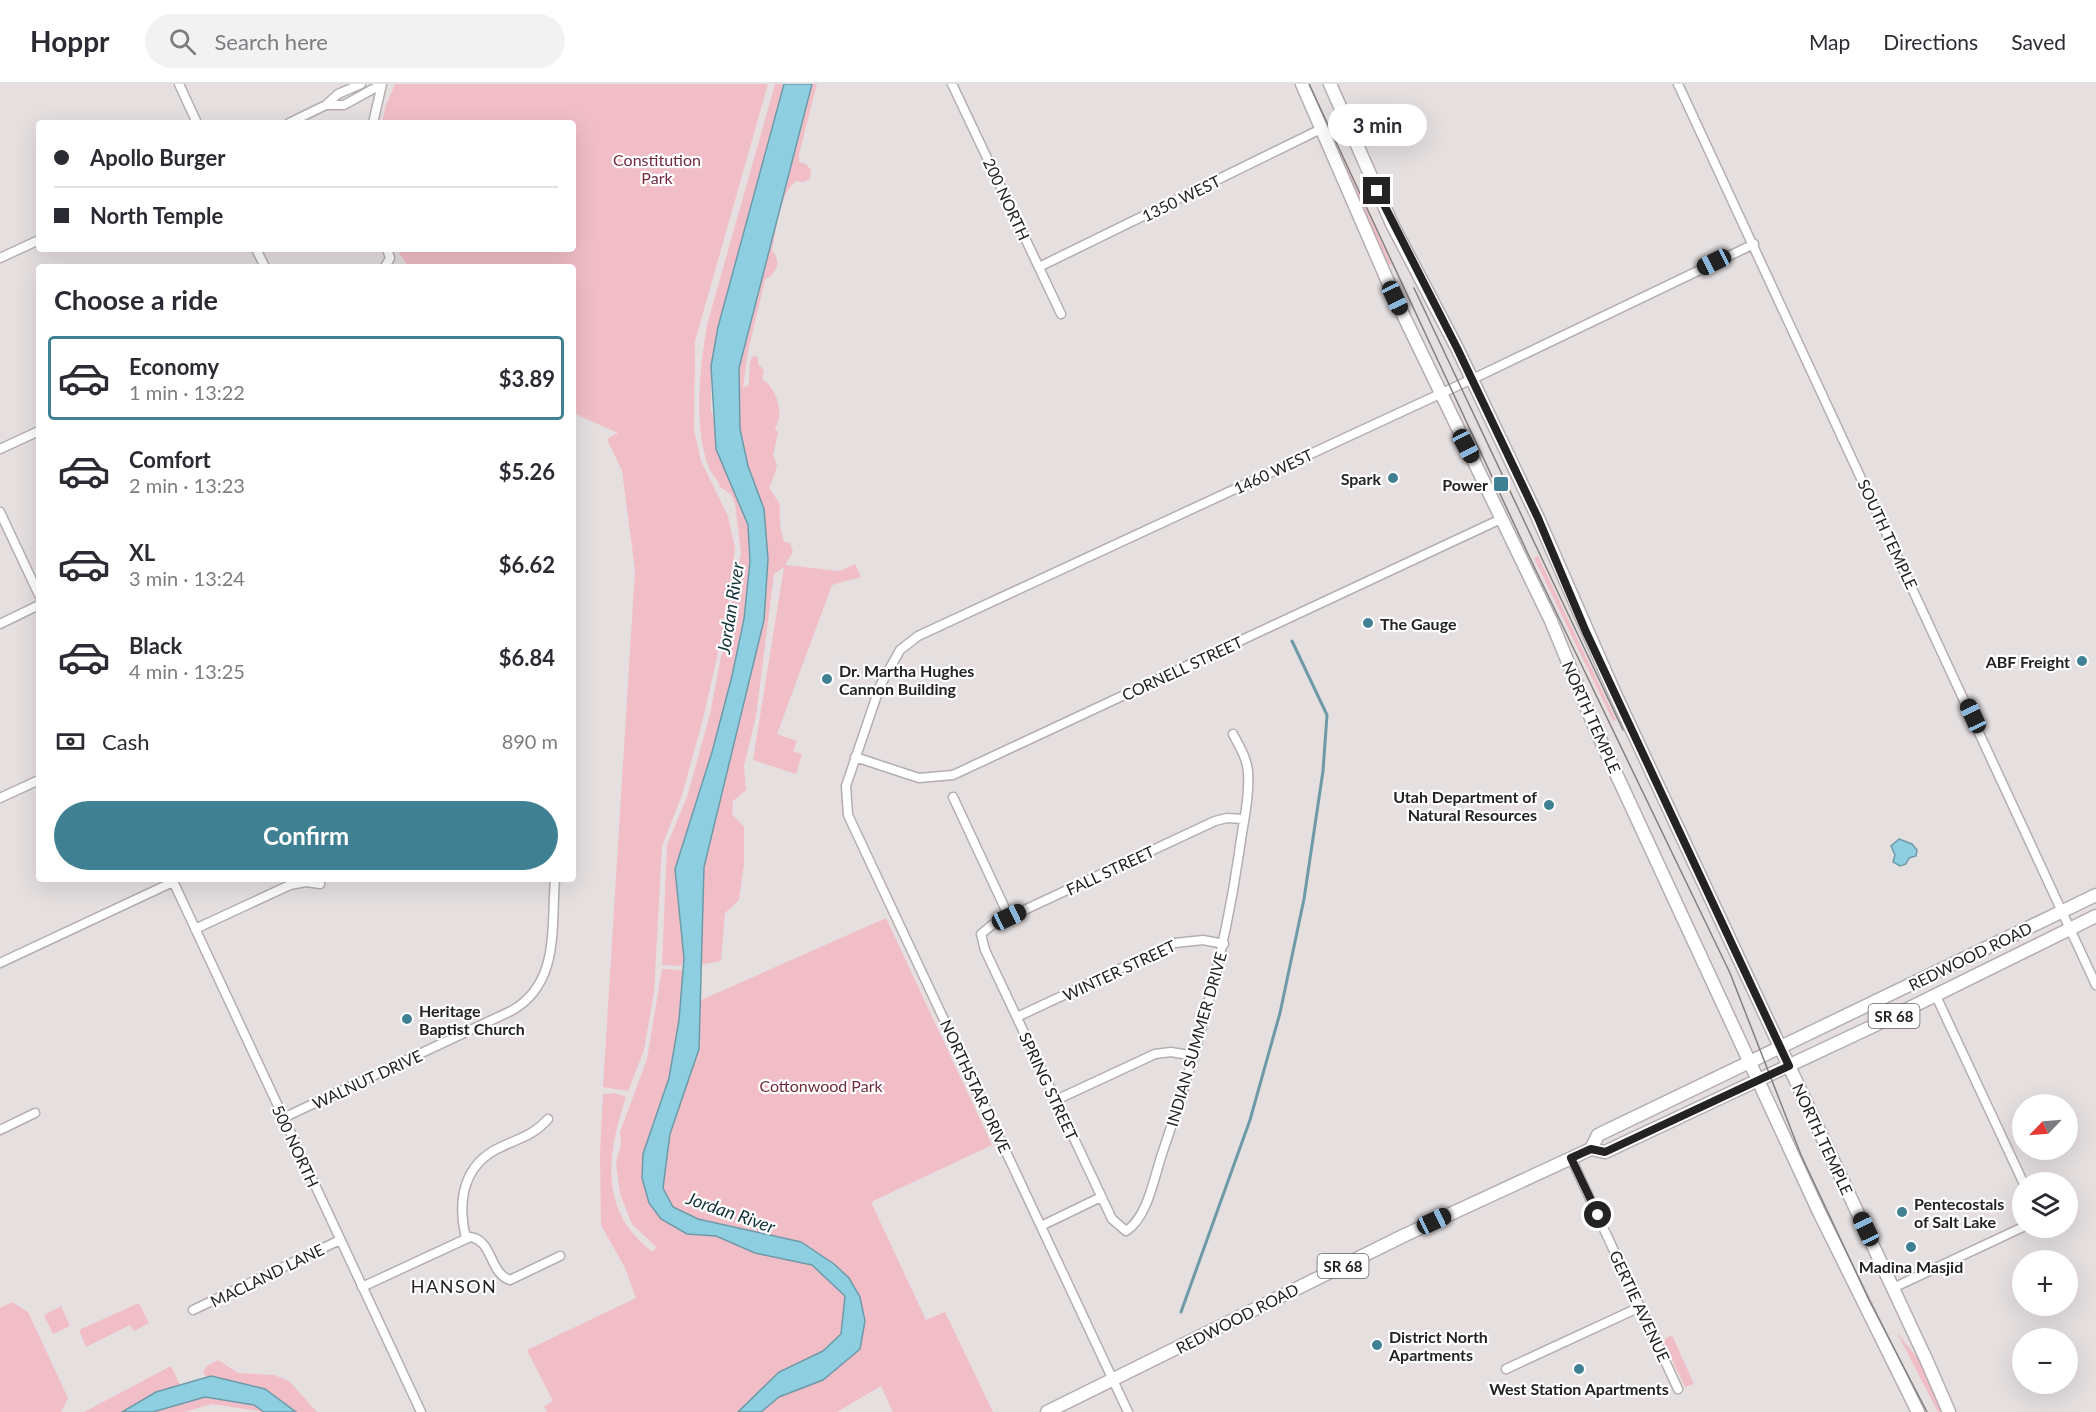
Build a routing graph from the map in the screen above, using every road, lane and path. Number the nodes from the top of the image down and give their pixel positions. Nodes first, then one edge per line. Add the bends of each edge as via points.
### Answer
1 (179, 84) edge
2 (361, 84) edge
3 (382, 84) edge
4 (952, 84) edge
5 (1302, 84) edge
6 (1330, 84) edge
7 (1678, 84) edge
8 (326, 105) junction
9 (196, 120) edge
10 (295, 120) edge
11 (374, 120) edge
12 (1323, 128) junction
13 (36, 241) edge
14 (1754, 244) junction
15 (0, 258) edge
16 (1039, 267) junction
17 (1061, 314) dead end
18 (1472, 379) junction
19 (1439, 393) junction
20 (36, 432) edge
21 (0, 450) edge
22 (0, 512) edge
23 (1503, 518) junction
24 (36, 589) edge
25 (36, 606) edge
26 (0, 624) edge
27 (1233, 734) dead end
28 (855, 757) junction
29 (36, 781) edge
30 (953, 797) dead end
31 (0, 798) edge
32 (1244, 819) junction
33 (169, 882) edge
34 (174, 882) edge
35 (555, 882) edge
36 (321, 884) dead end
37 (2096, 895) edge
38 (2063, 911) junction
39 (2096, 916) edge
40 (1009, 917) junction
41 (2071, 928) junction
42 (195, 929) junction
43 (981, 934) joint
44 (1224, 944) junction
45 (0, 963) edge
46 (2096, 986) edge
47 (1936, 996) junction
48 (1017, 1017) junction
49 (1780, 1048) junction
50 (1195, 1056) junction
51 (1751, 1061) junction
52 (1789, 1066) junction
53 (1759, 1079) junction
54 (1056, 1100) junction
55 (35, 1113) dead end
56 (284, 1118) junction
57 (548, 1119) dead end
58 (0, 1130) edge
59 (1591, 1149) junction
60 (1571, 1158) junction
61 (2018, 1172) edge
62 (1101, 1197) junction
63 (1041, 1226) junction
64 (1126, 1231) joint
65 (2012, 1232) edge
66 (466, 1238) junction
67 (340, 1240) junction
68 (560, 1256) dead end
69 (363, 1287) junction
70 (1893, 1287) junction
71 (1640, 1306) junction
72 (193, 1310) dead end
73 (1506, 1369) dead end
74 (1114, 1379) junction
75 (1678, 1389) dead end
76 (421, 1412) edge
77 (1047, 1412) edge
78 (1128, 1412) edge
79 (1918, 1412) edge
80 (1949, 1412) edge

1 - 9 street
2 - 8 street via 338,94
3 - 8 street via 344,105
3 - 11 street
4 - 16 street, 200 NORTH
5 - 12 main road, NORTH TEMPLE
6 - 18 main road, NORTH TEMPLE via 1392,224
7 - 14 street, SOUTH TEMPLE
8 - 10 street
12 - 16 street, 1350 WEST
12 - 19 main road, NORTH TEMPLE via 1381,268
13 - 15 street
14 - 18 street, 1460 WEST
14 - 38 street, SOUTH TEMPLE
16 - 17 street, 200 NORTH
18 - 19 street, 1460 WEST
18 - 49 main road, NORTH TEMPLE
19 - 23 main road, NORTH TEMPLE
19 - 28 street, 1460 WEST via 908,642 887,670
20 - 21 street
22 - 24 street
23 - 28 street, CORNELL STREET via 953,775 919,778
23 - 51 main road, NORTH TEMPLE via 1595,728
25 - 26 street
27 - 32 street, INDIAN SUMMER DRIVE via 1248,770
28 - 63 street, NORTHSTAR DRIVE via 846,786 848,815
29 - 31 street
30 - 40 street
32 - 40 street, FALL STREET via 1215,821
32 - 44 street, INDIAN SUMMER DRIVE
33 - 45 street
34 - 42 street, 500 NORTH
35 - 56 street, WALNUT DRIVE via 547,971 530,999
36 - 42 street via 298,883 282,888
37 - 38 main road, REDWOOD ROAD / SR 68
38 - 41 street, SOUTH TEMPLE
38 - 49 main road, REDWOOD ROAD / SR 68
39 - 41 main road, REDWOOD ROAD / SR 68
40 - 43 street, FALL STREET
41 - 46 street, SOUTH TEMPLE
41 - 47 main road, REDWOOD ROAD / SR 68
42 - 56 street, 500 NORTH
43 - 48 street, SPRING STREET
44 - 48 street, WINTER STREET via 1203,940 1175,943
44 - 50 street, INDIAN SUMMER DRIVE
47 - 52 main road, REDWOOD ROAD / SR 68
47 - 61 street
48 - 54 street, SPRING STREET
49 - 51 main road, REDWOOD ROAD / SR 68
49 - 52 main road, NORTH TEMPLE
50 - 54 street via 1155,1054
50 - 64 street, INDIAN SUMMER DRIVE via 1139,1218
51 - 53 main road, NORTH TEMPLE
51 - 59 main road, REDWOOD ROAD / SR 68 via 1598,1135
52 - 53 main road, REDWOOD ROAD / SR 68
52 - 70 main road, NORTH TEMPLE
53 - 59 main road, REDWOOD ROAD / SR 68 via 1605,1152
53 - 79 main road, NORTH TEMPLE via 1819,1212
54 - 62 street, SPRING STREET
55 - 58 street
56 - 67 street, 500 NORTH
57 - 66 street via 535,1133 488,1154 472,1171 461,1206
59 - 60 main road, REDWOOD ROAD / SR 68
60 - 71 street, GERTIE AVENUE
60 - 74 main road, REDWOOD ROAD / SR 68
62 - 63 street
62 - 64 street, SPRING STREET via 1115,1224
63 - 74 street, NORTHSTAR DRIVE
65 - 70 street
66 - 68 street via 482,1242 499,1274 510,1280
66 - 69 street
67 - 69 street, 500 NORTH
67 - 72 street, MACLAND LANE
69 - 76 street, 500 NORTH
70 - 80 main road, NORTH TEMPLE
71 - 73 street
71 - 75 street, GERTIE AVENUE
74 - 77 main road, REDWOOD ROAD / SR 68
74 - 78 street, NORTHSTAR DRIVE

